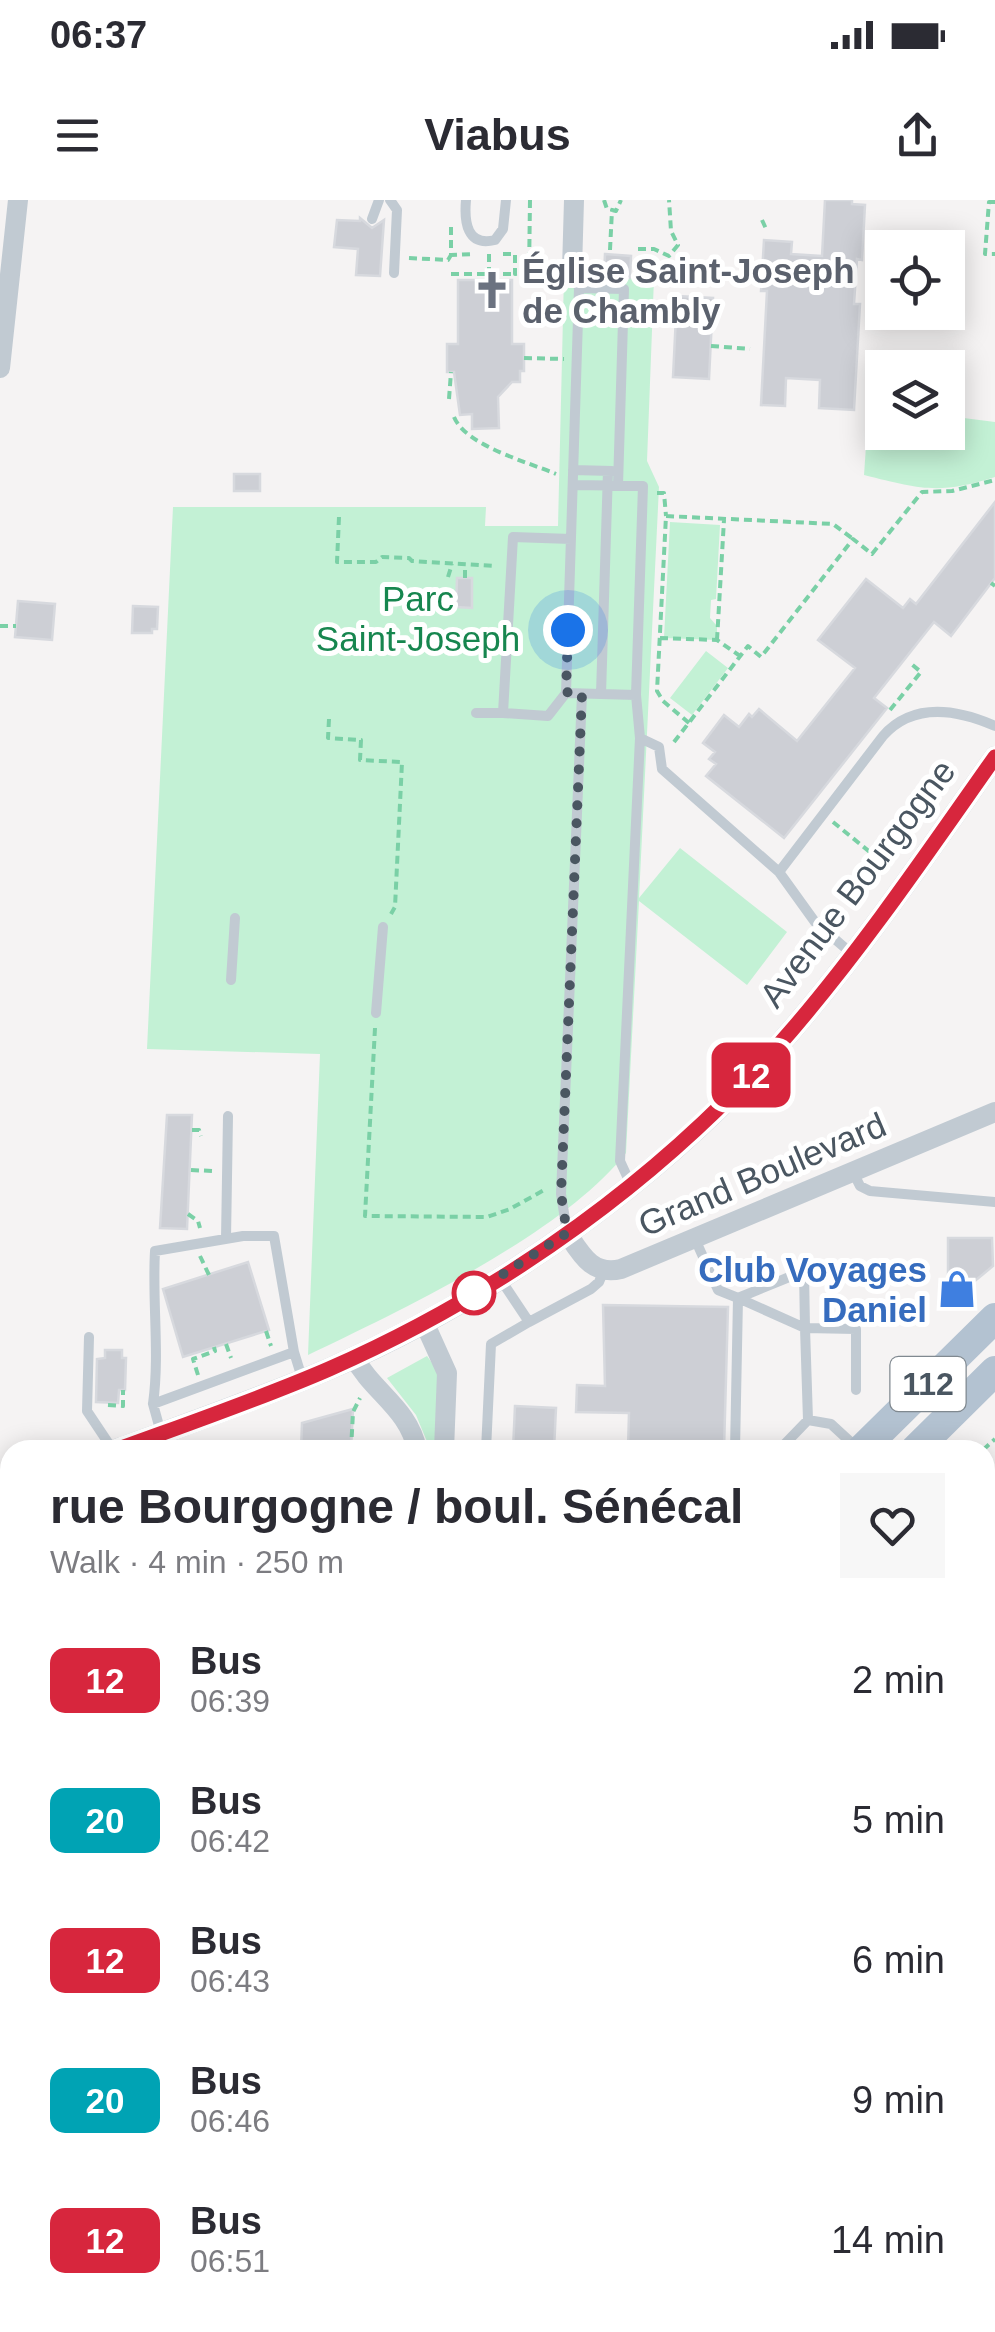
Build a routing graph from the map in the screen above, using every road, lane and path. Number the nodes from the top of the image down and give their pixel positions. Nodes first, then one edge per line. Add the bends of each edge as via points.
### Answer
1 (18, 200) edge
2 (378, 200) edge
3 (390, 200) edge
4 (466, 200) edge
5 (506, 200) edge
6 (530, 200) edge
7 (574, 200) edge
8 (604, 200) edge
9 (620, 200) edge
10 (669, 200) edge
11 (990, 201) edge
12 (612, 210) junction
13 (372, 219) dead end
14 (762, 220) dead end
15 (767, 231) dead end
16 (638, 249) dead end
17 (610, 250) dead end
18 (451, 254) dead end
19 (488, 254) dead end
20 (995, 254) edge
21 (419, 258) dead end
22 (394, 273) dead end
23 (451, 274) dead end
24 (515, 274) dead end
25 (488, 276) junction
26 (571, 278) junction
27 (711, 346) dead end
28 (750, 349) dead end
29 (524, 358) dead end
30 (565, 359) dead end
31 (0, 368) edge
32 (451, 372) dead end
33 (449, 400) dead end
34 (454, 417) dead end
35 (574, 470) junction
36 (613, 471) junction
37 (562, 476) dead end
38 (995, 480) edge
39 (573, 484) junction
40 (613, 486) junction
41 (652, 493) dead end
42 (666, 516) junction
43 (339, 517) dead end
44 (724, 519) junction
45 (571, 539) junction
46 (853, 539) junction
47 (452, 564) junction
48 (466, 565) junction
49 (484, 566) dead end
50 (448, 577) dead end
51 (465, 578) dead end
52 (0, 626) edge
53 (16, 626) dead end
54 (660, 638) junction
55 (716, 640) junction
56 (740, 656) junction
57 (908, 662) dead end
58 (566, 692) junction
59 (582, 694) junction
60 (602, 694) junction
61 (636, 695) junction
62 (476, 713) dead end
63 (503, 713) junction
64 (892, 715) dead end
65 (329, 719) dead end
66 (689, 723) junction
67 (995, 726) edge
68 (640, 738) junction
69 (674, 742) dead end
70 (995, 757) edge
71 (833, 822) dead end
72 (892, 870) dead end
73 (778, 872) junction
74 (235, 918) dead end
75 (384, 926) joint
76 (852, 954) junction
77 (232, 980) dead end
78 (376, 1013) joint
79 (995, 1112) edge
80 (228, 1116) dead end
81 (192, 1130) dead end
82 (201, 1136) dead end
83 (191, 1170) dead end
84 (213, 1171) dead end
85 (853, 1172) junction
86 (562, 1186) junction
87 (632, 1186) junction
88 (995, 1202) edge
89 (188, 1214) dead end
90 (200, 1226) dead end
91 (567, 1233) junction
92 (226, 1238) junction
93 (695, 1239) junction
94 (198, 1250) dead end
95 (604, 1270) junction
96 (208, 1274) dead end
97 (499, 1277) junction
98 (738, 1298) junction
99 (995, 1318) edge
100 (424, 1322) junction
101 (529, 1322) junction
102 (805, 1328) junction
103 (89, 1338) dead end
104 (214, 1348) dead end
105 (294, 1352) junction
106 (354, 1357) junction
107 (192, 1358) dead end
108 (995, 1371) edge
109 (302, 1379) junction
110 (123, 1390) dead end
111 (856, 1390) dead end
112 (360, 1398) dead end
113 (154, 1404) junction
114 (108, 1405) dead end
115 (808, 1420) junction
116 (161, 1433) junction
117 (107, 1440) edge
118 (142, 1440) edge
119 (351, 1440) edge
120 (413, 1440) edge
121 (444, 1440) edge
122 (486, 1440) edge
123 (735, 1440) edge
124 (789, 1440) edge
125 (849, 1440) edge
126 (870, 1440) edge
127 (925, 1440) edge

1 - 31 street
2 - 13 lane
3 - 22 lane via 397,210
4 - 5 lane via 468,231 484,242 503,229
6 - 26 path via 529,273
7 - 26 street
8 - 12 path
9 - 12 path
10 - 16 path via 678,245 670,256
11 - 20 path via 985,254
12 - 17 path
14 - 15 path
18 - 21 path via 448,260
19 - 25 path
23 - 25 path
24 - 25 path
26 - 35 lane
26 - 36 lane via 624,289
27 - 28 path
29 - 30 path
32 - 33 path
34 - 37 path via 474,439
35 - 36 lane
35 - 39 lane
36 - 40 lane
38 - 46 path via 922,492 872,554
39 - 40 lane
39 - 45 lane
40 - 60 lane
40 - 61 lane via 643,486
41 - 42 path via 664,493
42 - 44 path
42 - 54 path
43 - 47 path via 336,562 445,558
44 - 46 path via 833,524
44 - 55 path
45 - 58 lane
45 - 63 lane via 513,537
46 - 56 path via 761,657 748,646
47 - 48 path
47 - 50 path
48 - 49 path
48 - 51 path
52 - 53 path
54 - 55 path
54 - 66 path via 658,696
55 - 56 path
56 - 66 path
57 - 64 path via 921,672
58 - 59 lane
58 - 63 lane via 548,716
59 - 60 lane
59 - 86 lane
60 - 61 lane
61 - 68 lane
62 - 63 lane
65 - 75 path via 328,738 361,740 360,760 402,762 395,907
66 - 69 path
67 - 73 lane via 933,711 898,722
68 - 73 lane via 659,747 662,769
68 - 87 lane via 620,1161
70 - 76 street, Avenue Bourgogne
71 - 72 path
73 - 76 lane via 815,922
74 - 77 lane
75 - 78 lane
76 - 87 street, Avenue Bourgogne via 757,1068
78 - 86 path via 365,1216 487,1218
79 - 85 street, Grand Boulevard
80 - 92 lane
81 - 82 path
83 - 84 path
85 - 88 lane via 870,1191
85 - 93 street, Grand Boulevard
86 - 91 lane
87 - 91 street, Avenue Bourgogne
89 - 90 path
91 - 95 street, Grand Boulevard via 588,1262
91 - 97 street, Avenue Bourgogne
92 - 105 lane via 274,1236
92 - 113 lane via 155,1251
93 - 95 street, Grand Boulevard
93 - 98 lane via 718,1290
94 - 96 path
95 - 101 lane via 591,1290
97 - 100 street, Avenue Bourgogne
97 - 101 lane
98 - 102 lane
98 - 102 lane via 804,1271
98 - 123 lane
99 - 126 main road, 112
100 - 106 street, Avenue Bourgogne
100 - 121 street via 447,1373
101 - 122 lane via 491,1344
102 - 111 lane via 856,1330
102 - 115 lane
103 - 117 lane via 86,1411
104 - 107 path
105 - 109 lane
105 - 113 lane
106 - 109 street, Avenue Bourgogne
106 - 120 street via 404,1416
108 - 127 main road, 112
109 - 116 street, Avenue Bourgogne
110 - 114 path via 123,1406
112 - 119 path
113 - 116 lane
115 - 124 lane
115 - 125 lane via 832,1424
116 - 118 street, Avenue Bourgogne

